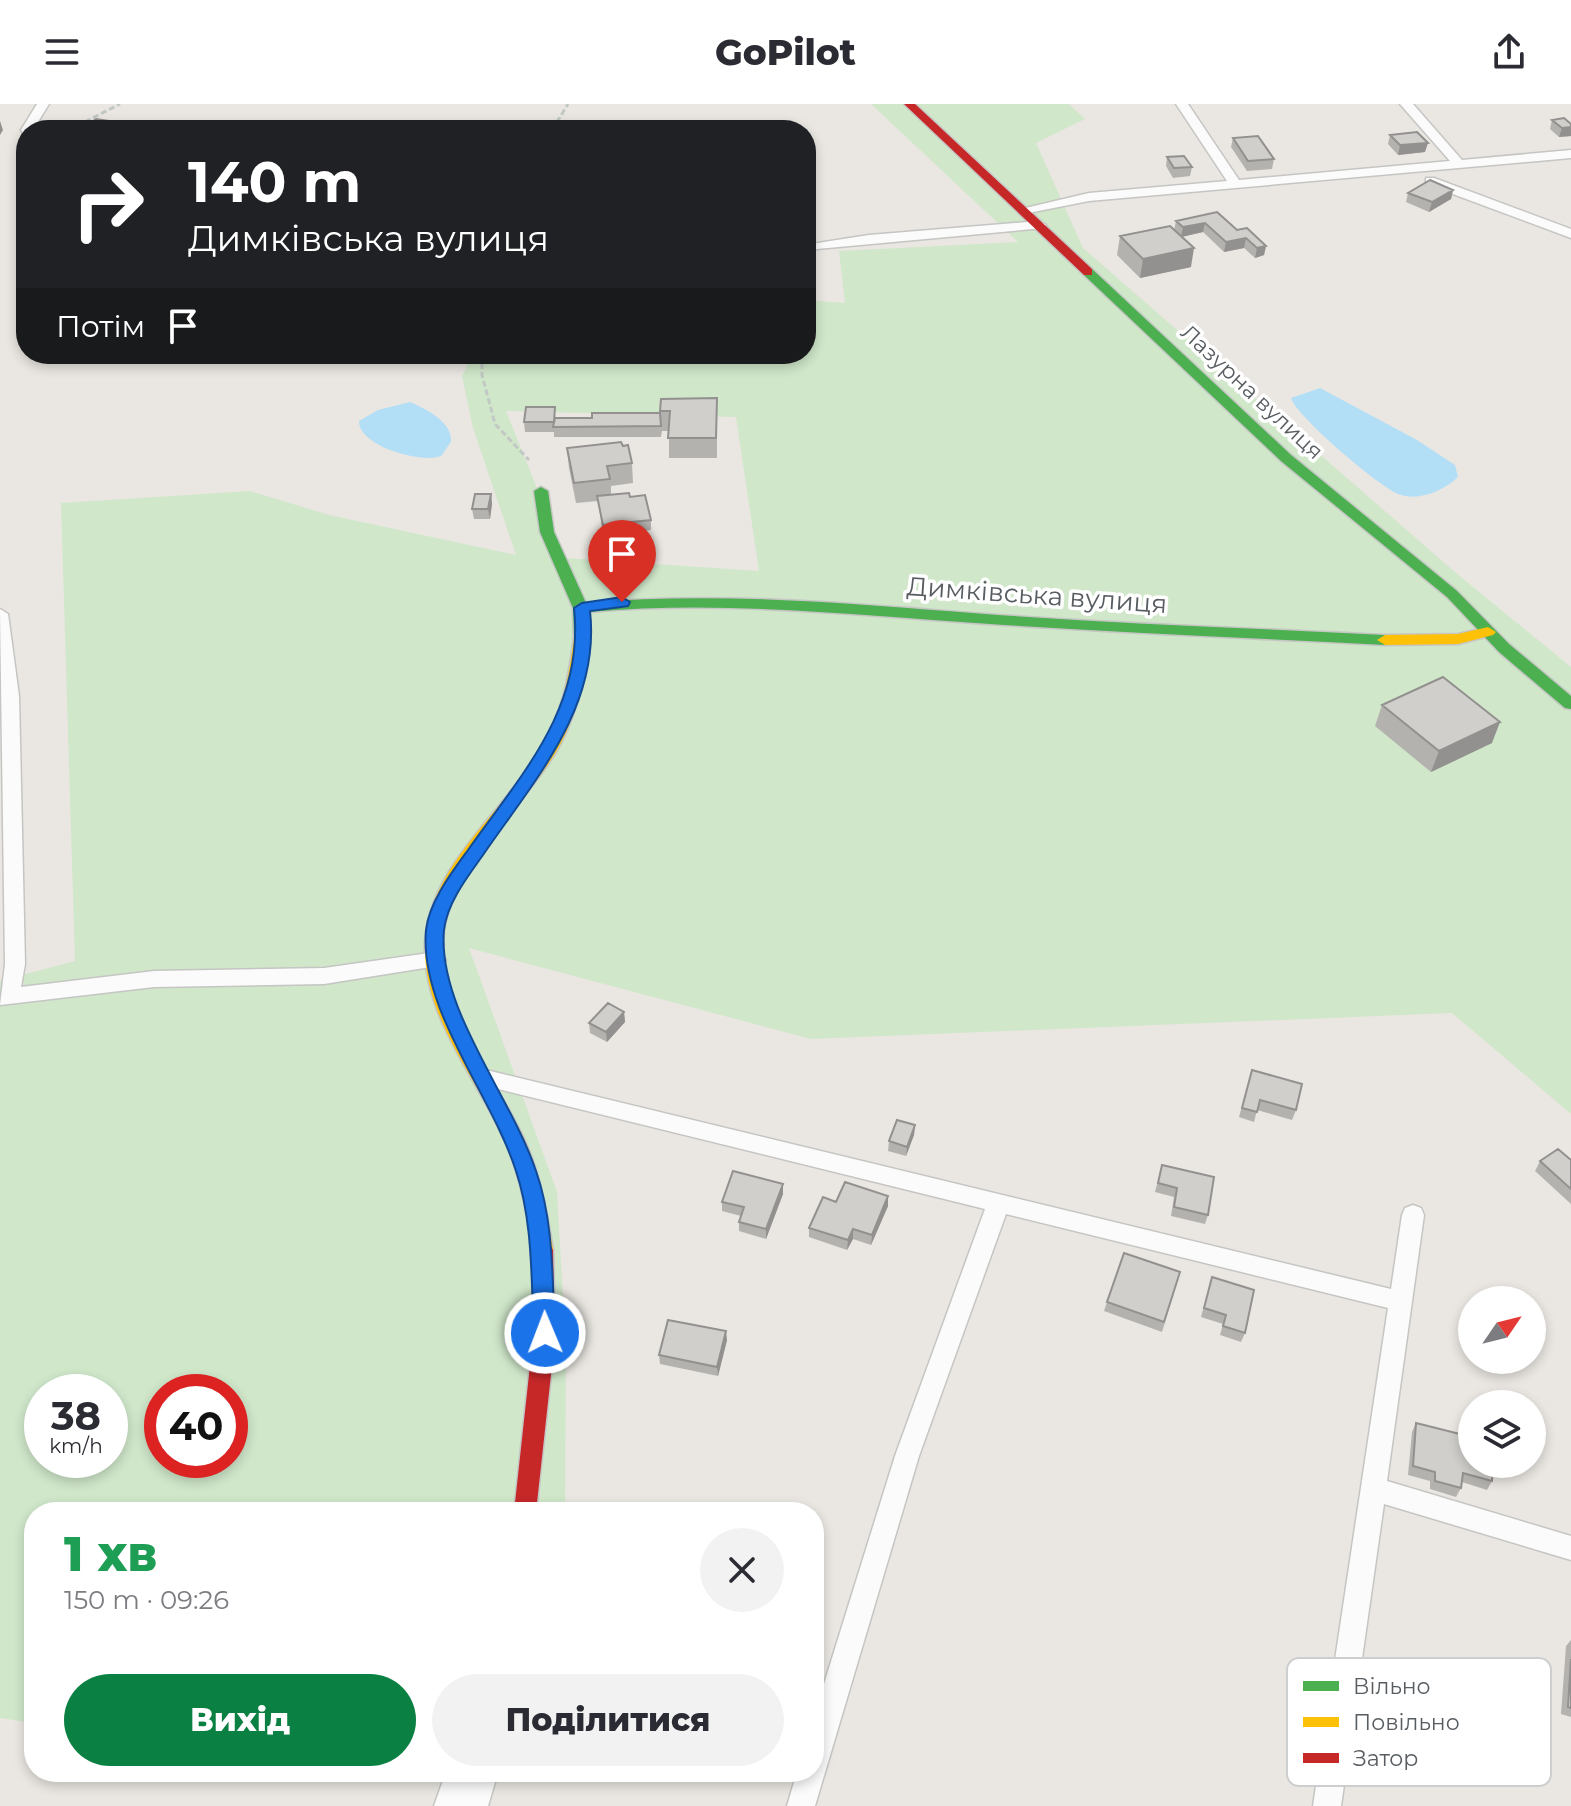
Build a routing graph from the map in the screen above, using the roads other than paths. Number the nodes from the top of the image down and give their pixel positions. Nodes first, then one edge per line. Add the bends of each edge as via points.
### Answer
1 (909, 104) edge
2 (1182, 104) edge
3 (1406, 104) edge
4 (1571, 154) edge
5 (1459, 164) junction
6 (1400, 169) junction
7 (1236, 184) junction
8 (1023, 210) junction
9 (1039, 225) junction
10 (1571, 234) edge
11 (816, 247) edge
12 (541, 491) road end
13 (582, 608) junction
14 (0, 614) edge
15 (1488, 632) junction
16 (1571, 704) edge
17 (436, 960) junction
18 (4, 996) edge
19 (482, 1077) junction
20 (999, 1203) junction
21 (1413, 1215) dead end
22 (1399, 1301) junction
23 (1374, 1489) junction
24 (526, 1502) edge
25 (1571, 1548) edge
26 (1349, 1658) edge
27 (824, 1727) edge
28 (469, 1782) edge
29 (808, 1782) edge
30 (1330, 1786) edge
31 (461, 1806) edge
32 (801, 1806) edge
33 (1327, 1806) edge

1 - 8 street, Лазурна вулиця
2 - 7 lane
3 - 5 lane
4 - 5 lane
5 - 6 lane
6 - 7 lane
6 - 10 lane
7 - 8 lane via 1089,197
8 - 9 street, Лазурна вулиця
9 - 11 lane
9 - 15 street, Лазурна вулиця via 1286,458 1452,594
12 - 13 street via 547,535
13 - 15 street, Димківська вулиця via 641,601 826,607 1400,641
13 - 17 street via 576,686 566,715 544,758 453,886 435,928
14 - 18 lane via 10,696 15,964
15 - 16 street, Лазурна вулиця
17 - 18 lane via 324,976 154,979
17 - 19 street via 446,1001
19 - 20 lane
19 - 24 street via 523,1161 541,1252 543,1364
20 - 22 lane
20 - 27 lane via 907,1456
21 - 22 lane
22 - 23 lane
23 - 25 lane
23 - 26 lane
28 - 31 street
29 - 32 lane
30 - 33 lane

